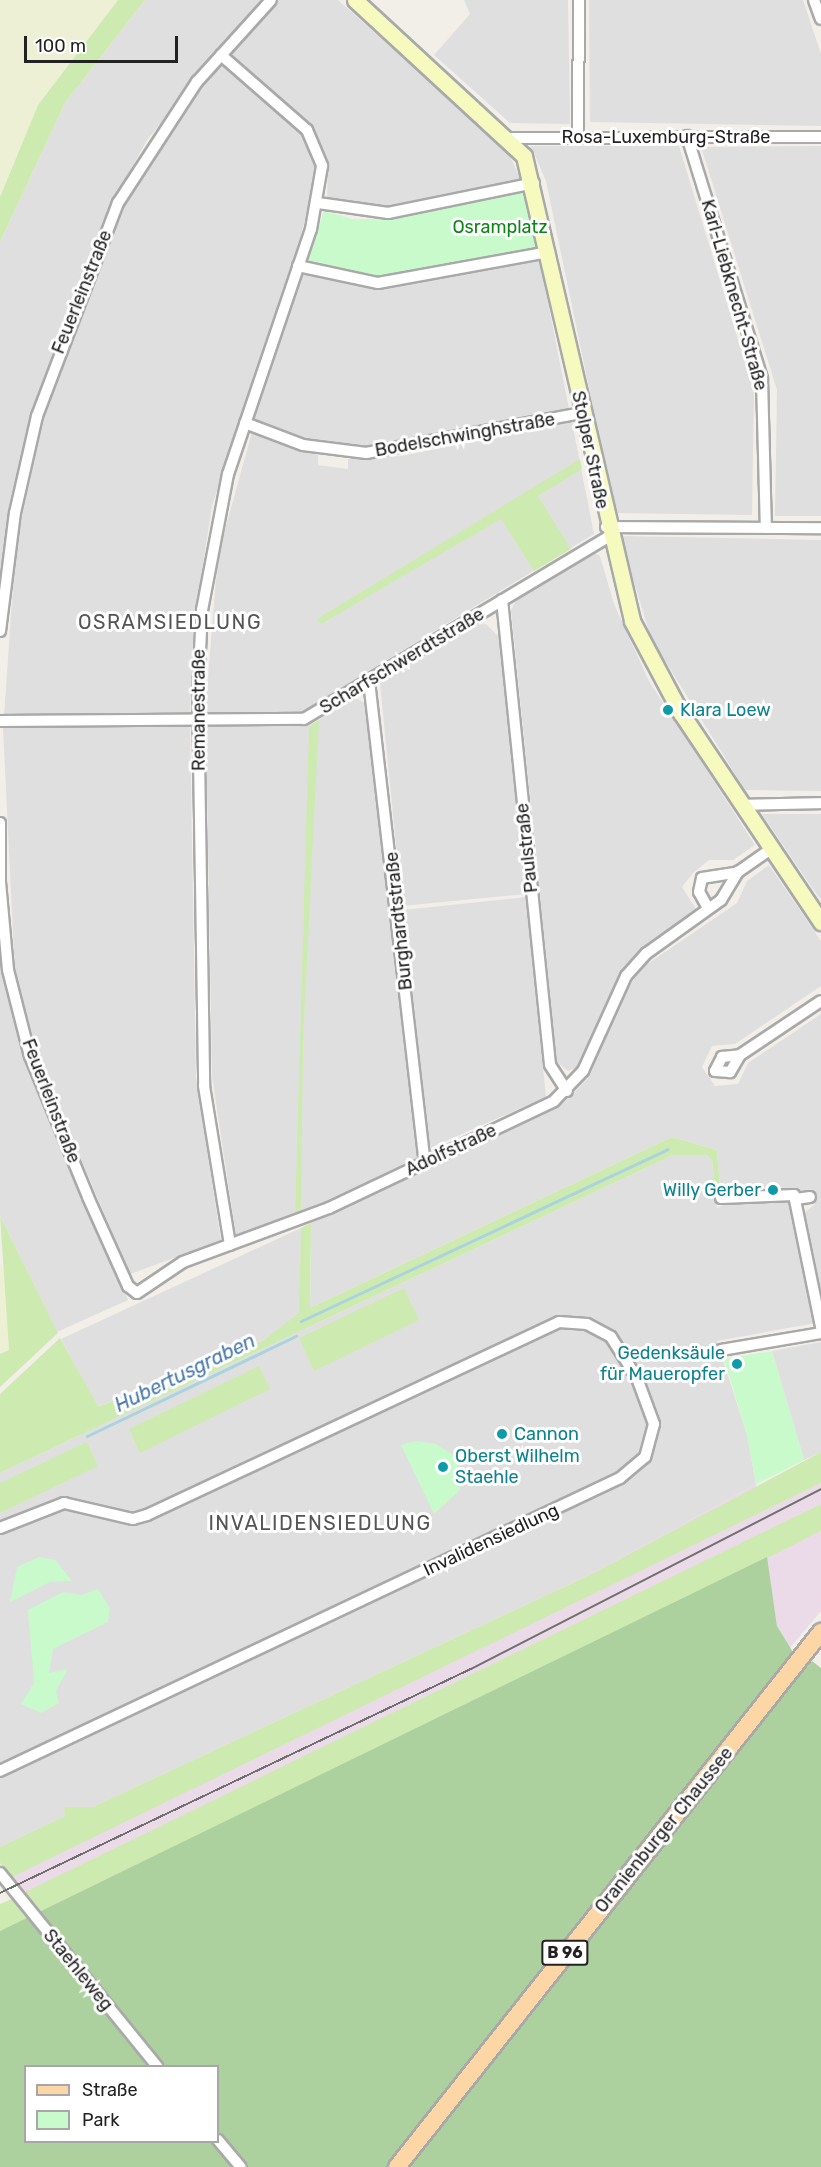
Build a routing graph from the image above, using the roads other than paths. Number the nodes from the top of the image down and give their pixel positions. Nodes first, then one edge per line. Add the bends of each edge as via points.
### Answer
1 (271, 0) edge
2 (356, 0) edge
3 (579, 0) edge
4 (814, 0) edge
5 (821, 19) edge
6 (221, 55) junction
7 (579, 135) junction
8 (687, 136) junction
9 (821, 137) edge
10 (510, 138) junction
11 (534, 183) junction
12 (318, 203) junction
13 (549, 252) junction
14 (298, 266) junction
15 (582, 413) junction
16 (245, 423) junction
17 (766, 528) junction
18 (821, 528) edge
19 (607, 532) junction
20 (502, 600) junction
21 (0, 631) edge
22 (369, 681) junction
23 (198, 720) junction
24 (0, 722) edge
25 (821, 803) edge
26 (741, 805) junction
27 (0, 822) edge
28 (771, 849) junction
29 (738, 872) junction
30 (0, 881) edge
31 (708, 908) junction
32 (821, 922) edge
33 (821, 1001) edge
34 (740, 1055) dead end
35 (567, 1091) junction
36 (425, 1162) junction
37 (810, 1197) dead end
38 (721, 1198) dead end
39 (796, 1199) junction
40 (230, 1245) junction
41 (124, 1277) joint
42 (821, 1327) edge
43 (821, 1333) edge
44 (721, 1350) dead end
45 (0, 1528) edge
46 (821, 1632) edge
47 (0, 1771) edge
48 (0, 1873) edge
49 (155, 2065) edge
50 (219, 2141) edge
51 (241, 2167) edge
52 (397, 2167) edge

1 - 6 street, Feuerleinstraße
2 - 10 main road, Stolper Straße
3 - 7 street
4 - 5 street
6 - 12 street, Remanestraße via 311,136 322,166
6 - 21 street, Feuerleinstraße via 154,141 122,196 55,358 23,471
7 - 8 street, Rosa-Luxemburg-Straße
7 - 10 street, Rosa-Luxemburg-Straße
8 - 9 street, Rosa-Luxemburg-Straße
8 - 17 street, Karl-Liebknecht-Straße via 762,379
10 - 11 main road, Stolper Straße
11 - 12 street via 388,213
11 - 13 main road, Stolper Straße
12 - 14 street, Remanestraße
13 - 14 street via 378,283
13 - 15 main road, Stolper Straße
14 - 16 street, Remanestraße
15 - 16 street, Bodelschwinghstraße via 366,453 303,445
15 - 19 main road, Stolper Straße
16 - 23 street, Remanestraße via 207,562
17 - 18 street
17 - 19 street
19 - 20 street, Scharfschwerdtstraße
19 - 26 main road, Stolper Straße via 632,621 650,661
20 - 22 street, Scharfschwerdtstraße
20 - 35 street, Paulstraße via 550,1065
22 - 23 street, Scharfschwerdtstraße via 304,719
22 - 36 street, Burghardtstraße
23 - 24 street, Scharfschwerdtstraße
23 - 40 street, Remanestraße via 204,1086
25 - 26 street
26 - 28 main road, Stolper Straße
27 - 30 street, Feuerleinstraße
28 - 29 street
28 - 32 main road, Stolper Straße
29 - 31 street, Adolfstraße via 729,891
29 - 31 street via 702,878 699,892
30 - 41 street, Feuerleinstraße via 8,970 30,1056
31 - 35 street, Adolfstraße via 647,953 626,976 583,1071
33 - 34 street
35 - 36 street, Adolfstraße
36 - 40 street, Adolfstraße via 311,1216
37 - 39 street
38 - 39 street via 789,1194
39 - 42 street
40 - 41 street, Adolfstraße via 183,1262 141,1292 131,1290
43 - 44 street
45 - 47 street, Invalidensiedlung via 64,1503 133,1519 147,1515 559,1322 587,1324 611,1337 637,1378 653,1418 645,1457 620,1478
46 - 52 main road, Oranienburger Chaussee / B 96
48 - 49 street, Staehleweg
50 - 51 street

